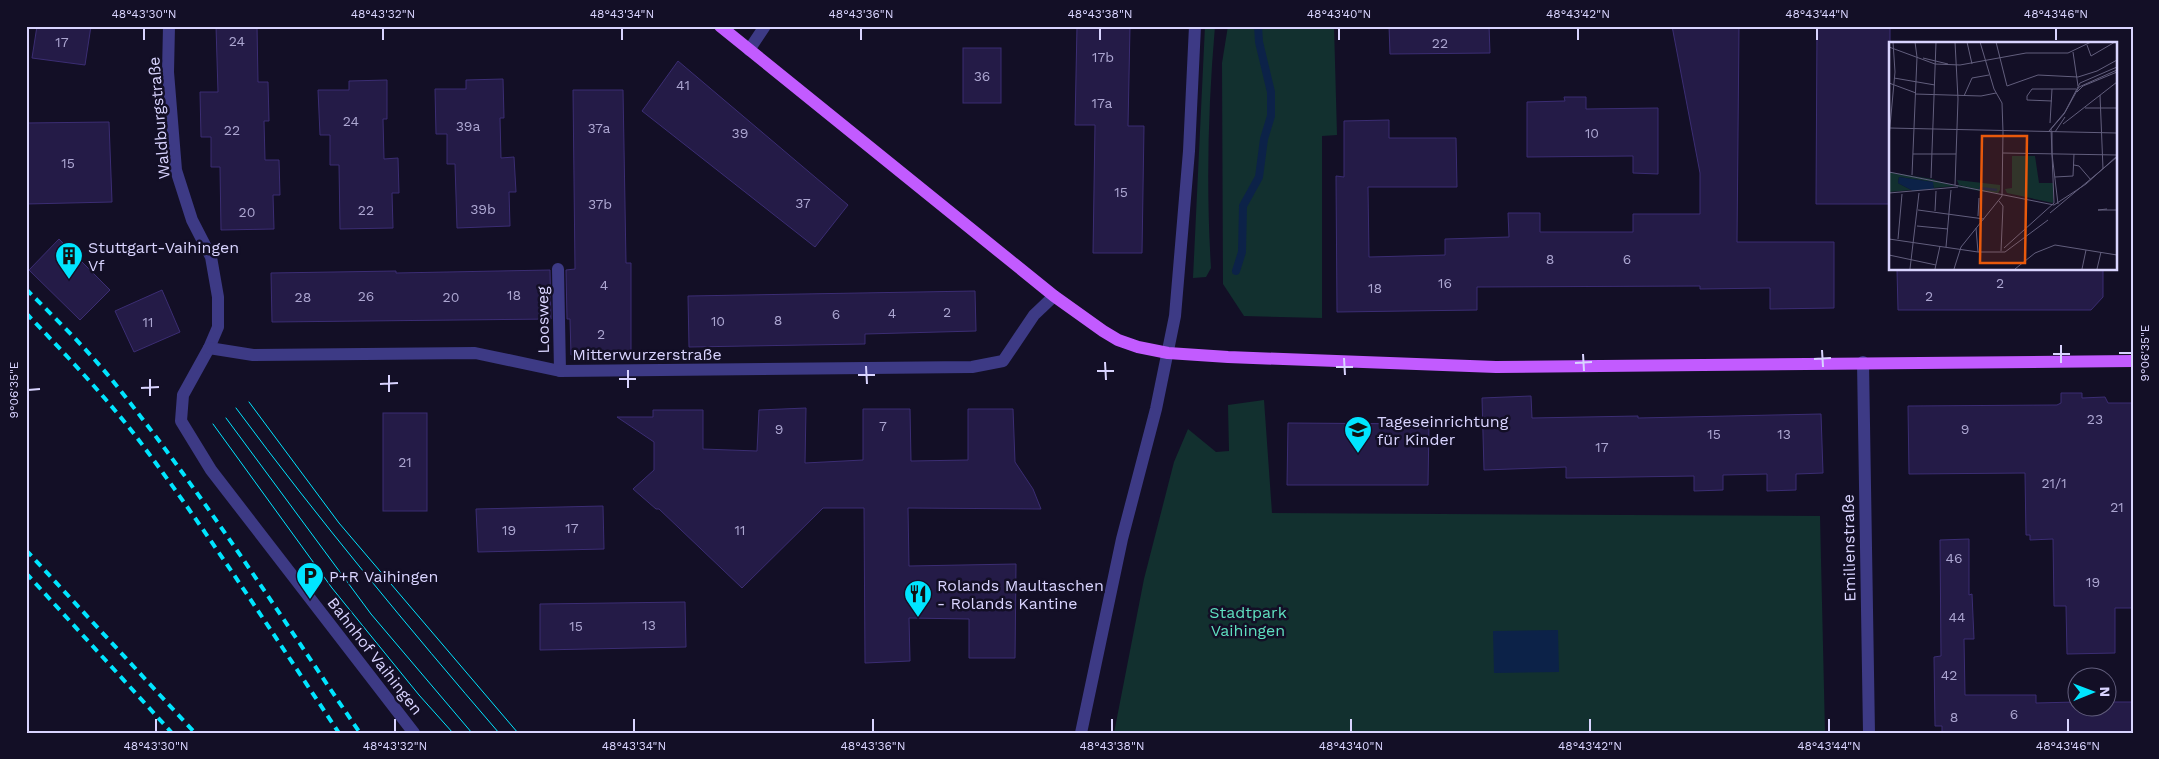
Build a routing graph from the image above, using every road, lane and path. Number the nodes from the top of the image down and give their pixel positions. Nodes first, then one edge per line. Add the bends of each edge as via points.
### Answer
1 (170, 26) edge
2 (720, 26) edge
3 (765, 26) edge
4 (1195, 26) edge
5 (749, 50) junction
6 (558, 269) dead end
7 (1054, 296) junction
8 (209, 348) junction
9 (1168, 353) junction
10 (2133, 361) edge
11 (1862, 362) junction
12 (560, 371) junction
13 (414, 733) edge
14 (1081, 733) edge
15 (1869, 733) edge

1 - 8 street, Waldburgstraße via 168,72 176,170 192,220 211,257 218,297 218,327
2 - 5 main road
3 - 5 street
4 - 9 street via 1187,175 1175,316
5 - 7 main road
6 - 12 street, Loosweg
7 - 9 main road via 1118,340
7 - 12 street, Mitterwurzerstraße via 1034,315 1003,361 972,368
8 - 12 street, Mitterwurzerstraße via 253,355 475,353
8 - 13 street, Bahnhof Vaihingen via 183,395 181,421 211,470
9 - 11 main road via 1496,366
9 - 14 street via 1122,539
10 - 11 main road
11 - 15 street, Emilienstraße

